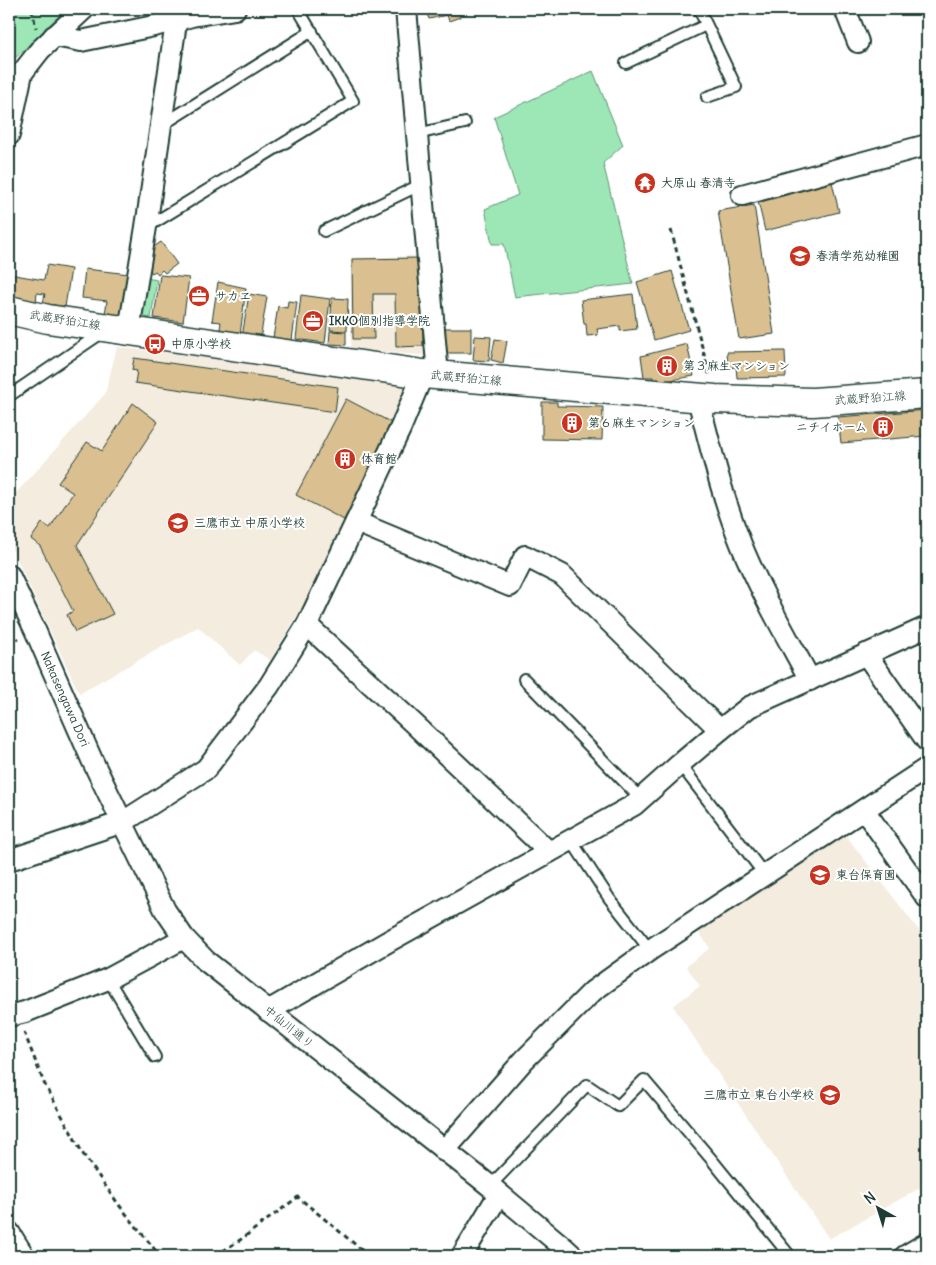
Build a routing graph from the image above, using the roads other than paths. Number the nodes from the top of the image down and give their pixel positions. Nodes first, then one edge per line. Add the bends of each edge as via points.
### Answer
1 (84, 9) edge
2 (235, 9) edge
3 (298, 9) edge
4 (406, 9) edge
5 (699, 9) edge
6 (845, 9) edge
7 (176, 15) edge
8 (706, 25) junction
9 (312, 31) junction
10 (54, 36) junction
11 (858, 42) dead end
12 (626, 62) dead end
13 (15, 77) edge
14 (707, 97) dead end
15 (465, 123) dead end
16 (161, 125) junction
17 (417, 134) junction
18 (9, 135) edge
19 (927, 148) edge
20 (422, 184) junction
21 (742, 194) dead end
22 (146, 227) junction
23 (324, 231) dead end
24 (9, 310) edge
25 (119, 329) junction
26 (431, 374) junction
27 (927, 394) edge
28 (9, 396) edge
29 (707, 399) junction
30 (356, 522) junction
31 (9, 575) edge
32 (307, 625) junction
33 (927, 627) edge
34 (866, 654) junction
35 (524, 679) dead end
36 (810, 680) junction
37 (720, 730) junction
38 (927, 741) edge
39 (680, 764) junction
40 (927, 768) edge
41 (641, 799) junction
42 (864, 810) junction
43 (123, 822) junction
44 (571, 840) junction
45 (548, 852) junction
46 (9, 860) edge
47 (764, 874) junction
48 (927, 898) edge
49 (184, 938) junction
50 (650, 950) junction
51 (108, 979) junction
52 (268, 1011) junction
53 (13, 1015) edge
54 (155, 1057) dead end
55 (444, 1151) junction
56 (495, 1190) junction
57 (9, 1232) edge
58 (927, 1243) edge
59 (24, 1256) edge
60 (462, 1256) edge
61 (573, 1256) edge
62 (790, 1256) edge
63 (905, 1256) edge

1 - 10 street
2 - 7 street
3 - 9 lane
4 - 17 street
5 - 8 lane
6 - 11 street
7 - 10 street via 81,41
7 - 16 street
8 - 12 lane
8 - 14 lane via 736,87
9 - 16 lane
9 - 22 lane via 353,101
10 - 13 street
13 - 18 street
15 - 17 lane
16 - 22 street
17 - 20 street
19 - 21 street
20 - 23 lane
20 - 26 street
22 - 25 street
24 - 25 main road, 武蔵野狛江線
25 - 26 main road, 武蔵野狛江線
25 - 28 lane
26 - 29 main road, 武蔵野狛江線
26 - 30 street via 401,427
27 - 29 main road, 武蔵野狛江線 via 813,402
29 - 36 street via 723,493 741,545
30 - 32 street
30 - 37 street via 510,586 525,556 562,575
31 - 43 street, Nakasengawa Dori
32 - 43 street via 269,686 206,769
32 - 45 street
33 - 34 street
34 - 36 street
34 - 38 street
35 - 41 lane
36 - 37 street via 749,708
37 - 39 street
39 - 41 street
39 - 47 lane
40 - 42 street
41 - 44 street
42 - 47 street
42 - 48 street
43 - 46 street
43 - 49 street, 中仙川通り via 165,910
44 - 45 street
44 - 50 lane via 609,898
45 - 52 street
47 - 50 street
49 - 51 street
49 - 52 street, 中仙川通り via 206,961
50 - 55 street via 593,991 524,1060
51 - 53 street
51 - 54 lane
52 - 55 street, 中仙川通り
55 - 56 street, 中仙川通り
56 - 60 street
56 - 61 street, 中仙川通り
56 - 62 lane via 587,1085 618,1106 644,1080
57 - 59 street
58 - 63 street

